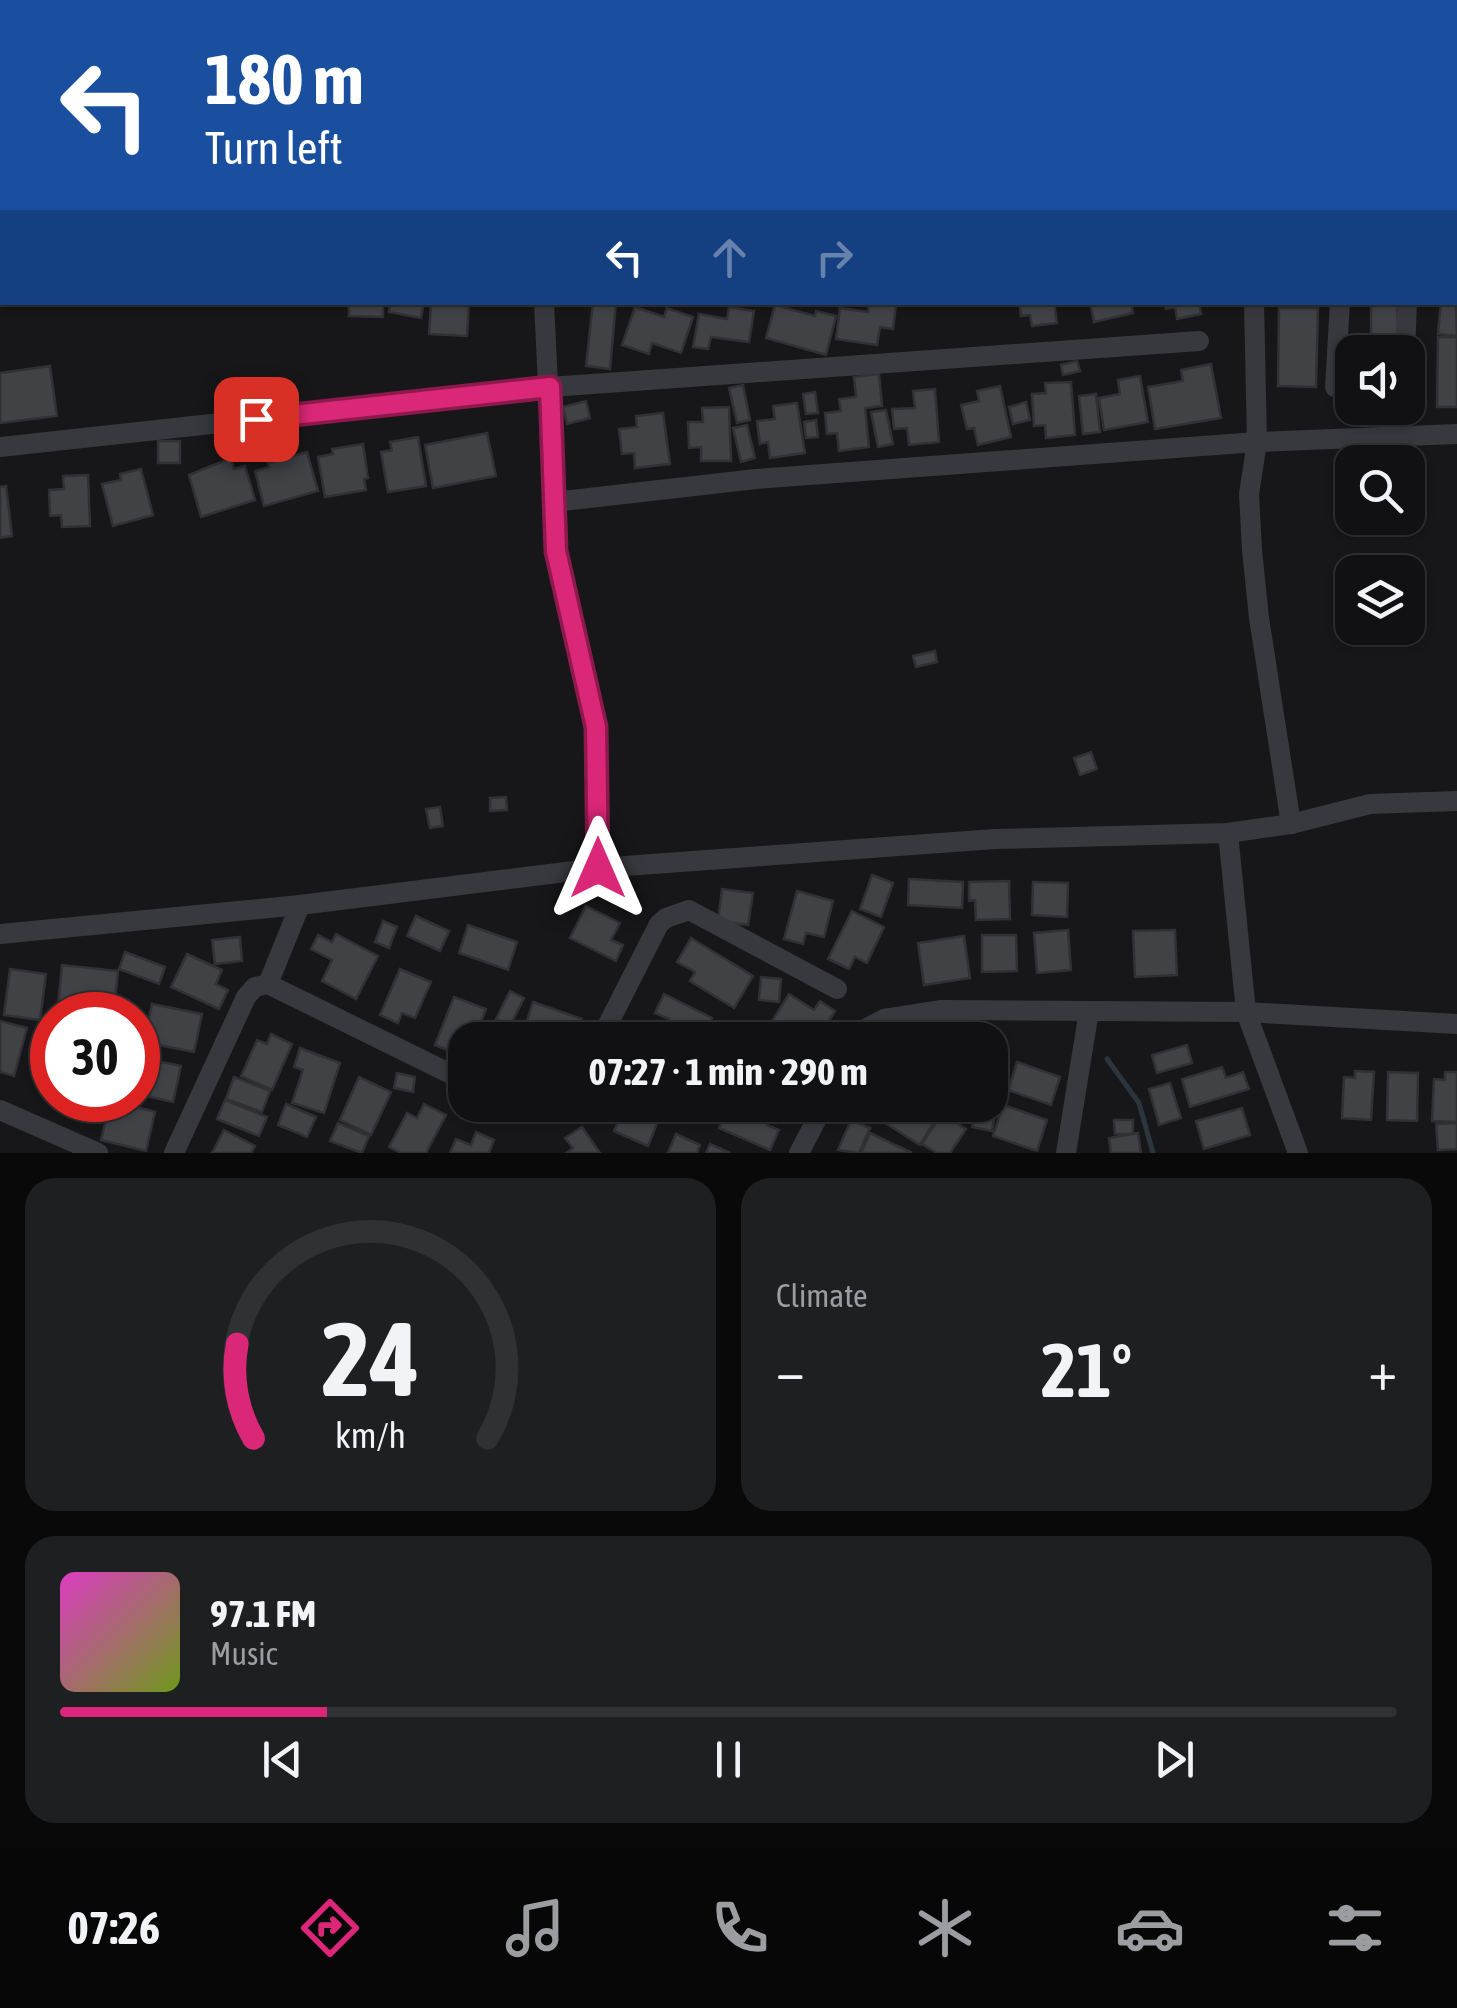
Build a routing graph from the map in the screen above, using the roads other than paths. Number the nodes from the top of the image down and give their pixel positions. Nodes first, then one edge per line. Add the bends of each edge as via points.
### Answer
1 (544, 305) edge
2 (1254, 305) edge
3 (1340, 305) edge
4 (1407, 305) edge
5 (1338, 335) edge
6 (1406, 335) edge
7 (1199, 341) dead end
8 (550, 387) junction
9 (1457, 434) edge
10 (1257, 442) junction
11 (0, 448) edge
12 (554, 502) junction
13 (1457, 802) edge
14 (1290, 824) junction
15 (1228, 833) junction
16 (598, 868) junction
17 (300, 905) junction
18 (0, 934) edge
19 (268, 984) junction
20 (836, 989) dead end
21 (1089, 1011) junction
22 (1246, 1012) junction
23 (609, 1022) edge
24 (878, 1022) edge
25 (1457, 1024) edge
26 (448, 1072) edge
27 (0, 1110) edge
28 (815, 1122) edge
29 (98, 1153) edge
30 (174, 1153) edge
31 (799, 1153) edge
32 (1066, 1153) edge
33 (1298, 1153) edge

1 - 8 street
2 - 10 street
3 - 5 street
4 - 6 street
7 - 8 street
8 - 11 street
8 - 12 street
9 - 10 street
10 - 12 street via 756,479
10 - 14 street via 1249,494 1252,550
12 - 16 street via 556,551 596,727
13 - 14 street via 1370,804
14 - 15 street
15 - 16 street via 995,839
15 - 22 street
16 - 17 street
17 - 18 street
17 - 19 street
19 - 26 street
19 - 30 street via 246,997
20 - 23 street via 689,910 658,924
21 - 22 street
21 - 24 street via 942,1010
21 - 32 street
22 - 25 street
22 - 33 street
27 - 29 street
28 - 31 street

